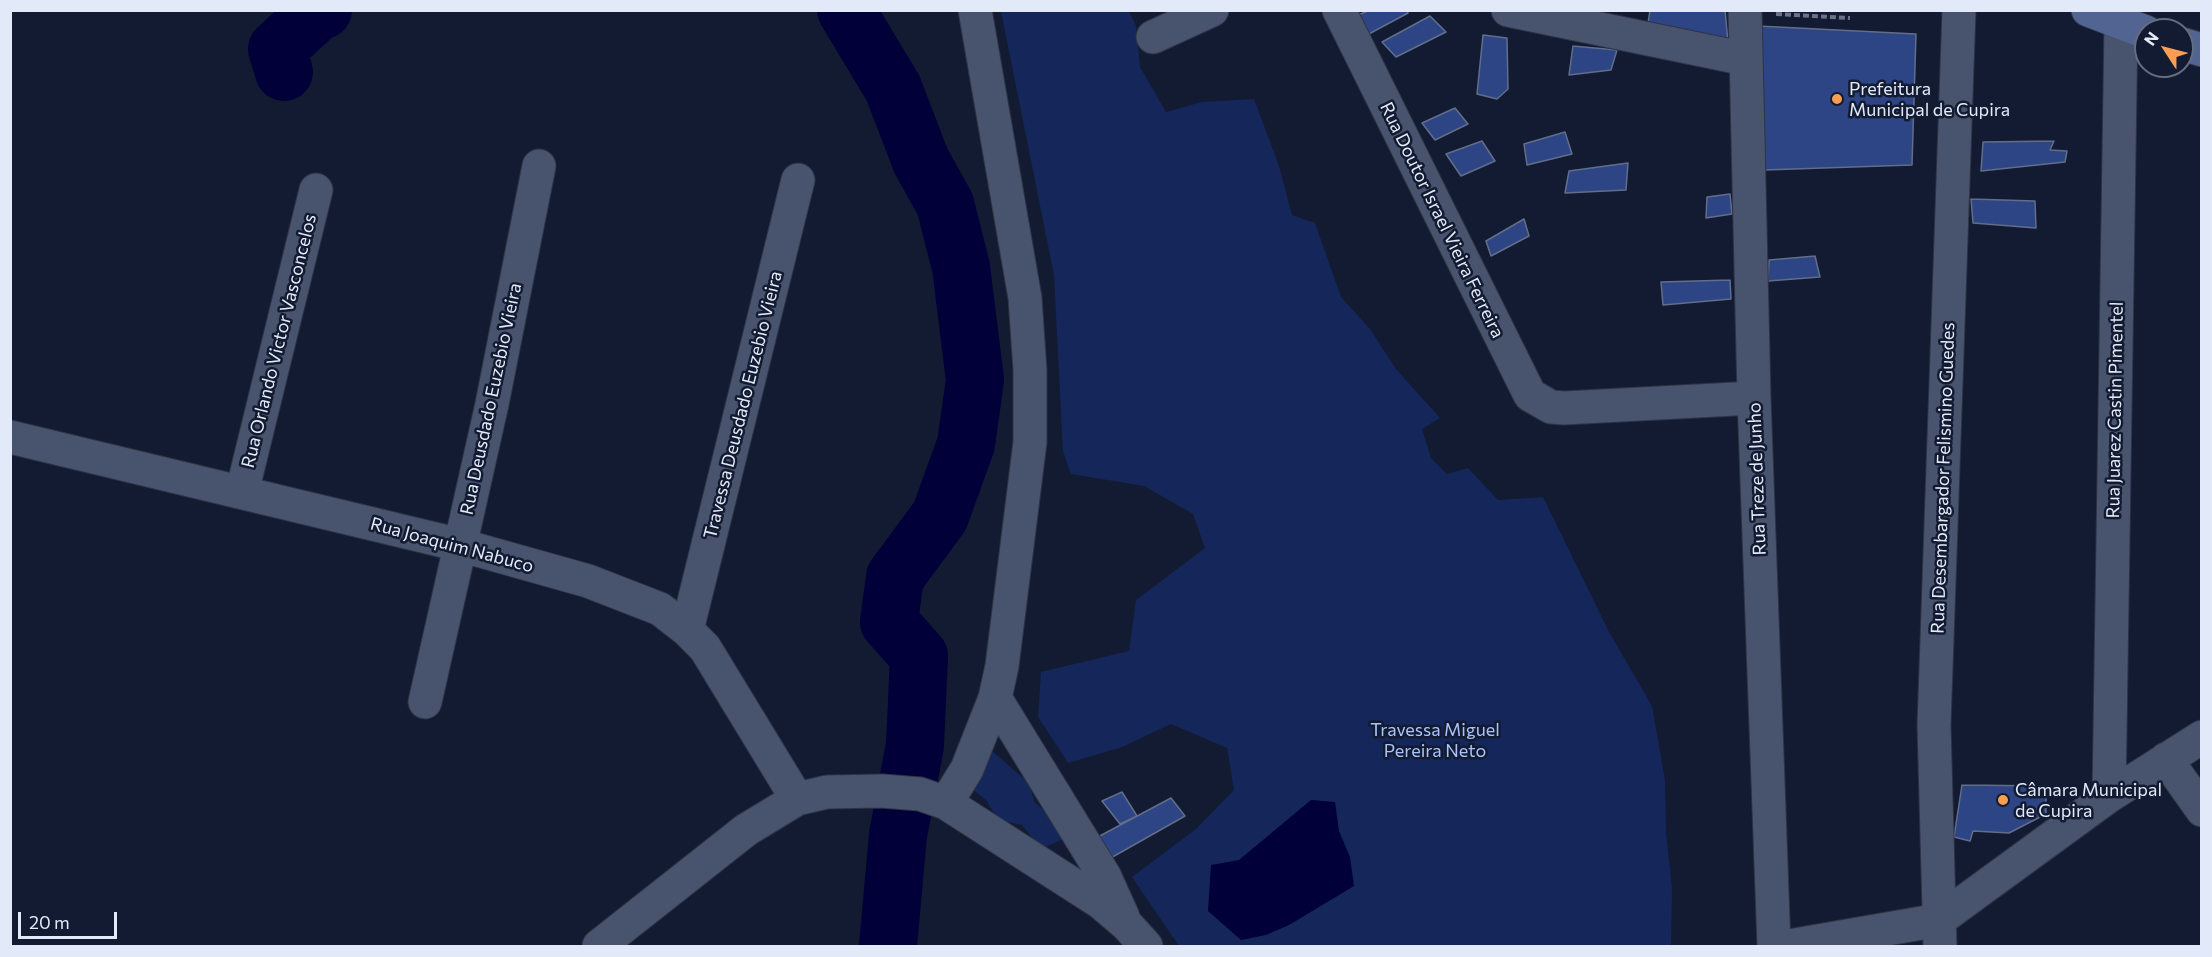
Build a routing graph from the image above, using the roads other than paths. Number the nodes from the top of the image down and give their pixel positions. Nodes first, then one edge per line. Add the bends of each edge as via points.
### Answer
1 (975, 10) edge
2 (1212, 10) edge
3 (1340, 10) edge
4 (1508, 10) edge
5 (1959, 10) edge
6 (2088, 10) edge
7 (1745, 11) edge
8 (2134, 28) edge
9 (1153, 37) dead end
10 (1746, 59) junction
11 (539, 166) dead end
12 (798, 180) dead end
13 (315, 190) dead end
14 (1754, 398) junction
15 (10, 437) edge
16 (242, 492) junction
17 (460, 545) junction
18 (687, 630) junction
19 (995, 698) junction
20 (425, 702) dead end
21 (2202, 736) edge
22 (2166, 759) junction
23 (812, 795) junction
24 (2109, 796) junction
25 (933, 799) junction
26 (2202, 810) edge
27 (1940, 933) edge
28 (1137, 936) edge
29 (599, 946) edge
30 (1774, 946) edge
31 (1789, 946) edge

1 - 19 street via 1025,298 1030,370 1030,442
2 - 9 street
3 - 14 street, Rua Doutor Israel Vieira Ferreira via 1522,384 1539,402 1564,408
4 - 10 street
5 - 27 street, Rua Desembargador Felismino Guedes via 1934,724
6 - 8 main road
7 - 10 street, Rua Treze de Junho
8 - 24 street, Rua Juarez Castin Pimentel
10 - 14 street, Rua Treze de Junho
11 - 17 street, Rua Deusdado Euzebio Vieira
12 - 18 street, Travessa Deusdado Euzebio Vieira
13 - 16 street, Rua Orlando Victor Vasconcelos
14 - 30 street, Rua Treze de Junho
15 - 16 street, Rua Joaquim Nabuco
16 - 17 street, Rua Joaquim Nabuco
17 - 18 street, Rua Joaquim Nabuco via 628,595 660,609
17 - 20 street, Rua Deusdado Euzebio Vieira
18 - 23 street, Rua Joaquim Nabuco via 705,648
19 - 25 street via 971,759
19 - 28 street
21 - 22 street
22 - 24 street
22 - 26 street
23 - 25 street via 882,791
23 - 29 street via 746,830
24 - 27 street
25 - 28 street via 1066,878
27 - 31 street

